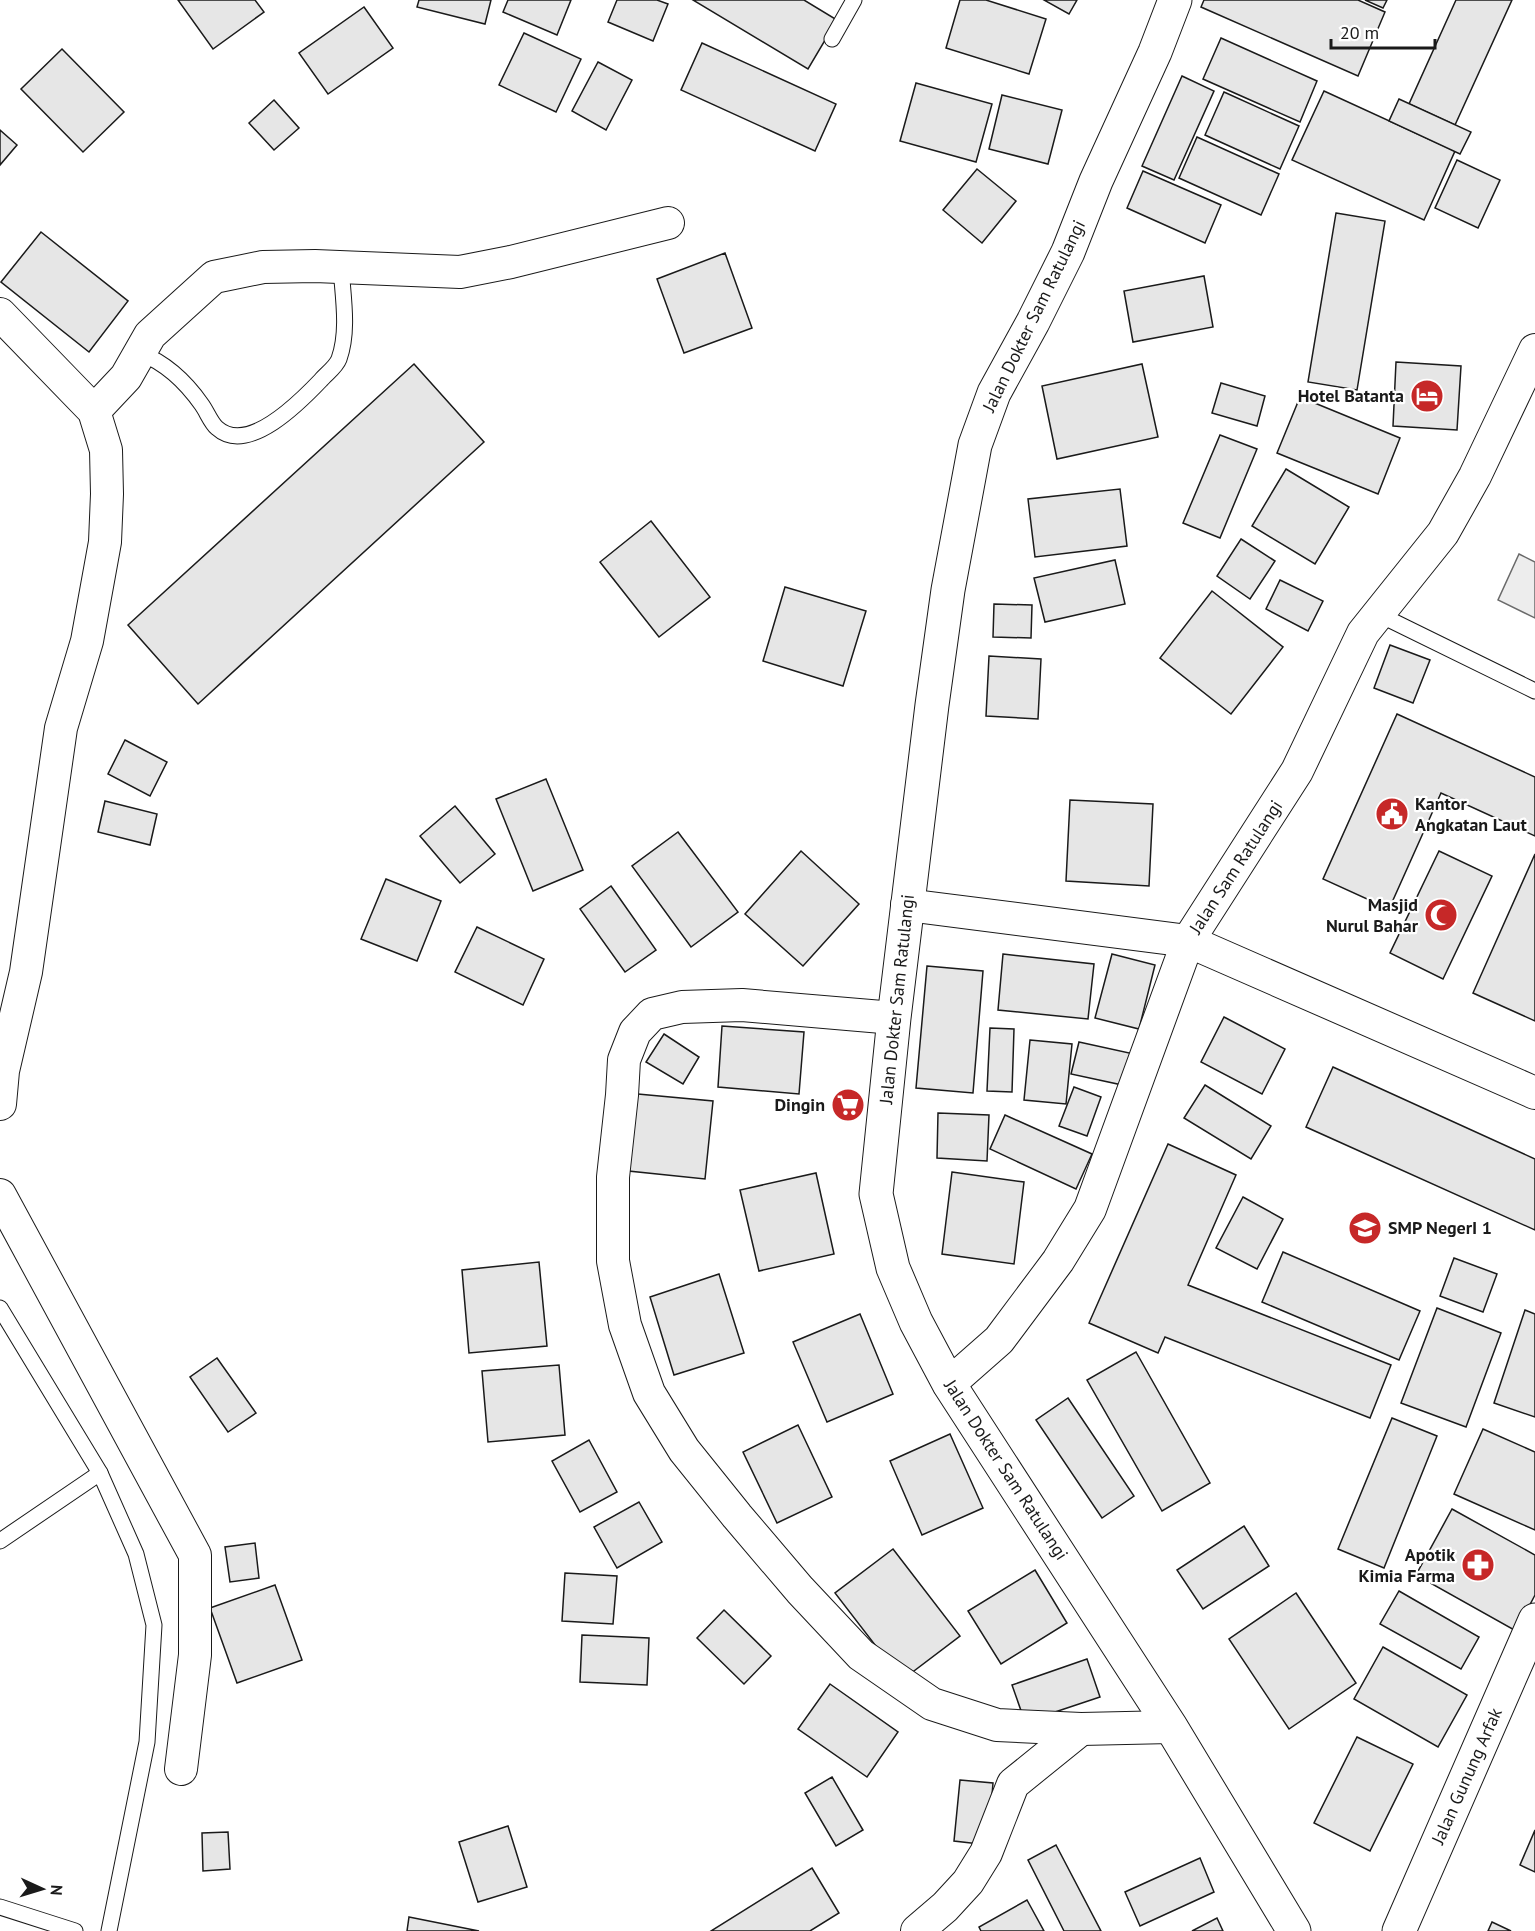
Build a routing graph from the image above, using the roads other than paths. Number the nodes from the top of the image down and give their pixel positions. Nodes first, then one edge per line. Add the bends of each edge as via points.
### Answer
1 (854, 0) edge
2 (1175, 0) edge
3 (832, 39) dead end
4 (669, 223) dead end
5 (341, 268) junction
6 (0, 314) edge
7 (1535, 350) edge
8 (140, 353) junction
9 (94, 411) junction
10 (1378, 614) junction
11 (1535, 691) edge
12 (907, 905) junction
13 (1188, 941) junction
14 (894, 1018) junction
15 (1535, 1093) edge
16 (0, 1104) edge
17 (3, 1208) edge
18 (0, 1308) edge
19 (949, 1384) junction
20 (100, 1473) junction
21 (0, 1540) edge
22 (1535, 1620) edge
23 (1171, 1727) junction
24 (1081, 1730) junction
25 (181, 1769) dead end
26 (0, 1907) edge
27 (75, 1931) edge
28 (109, 1931) edge
29 (917, 1931) edge
30 (1294, 1931) edge
31 (1399, 1931) edge

1 - 3 lane
2 - 12 street, Jalan Dokter Sam Ratulangi via 1068,252 994,393 975,445 948,590
4 - 5 street via 460,272
5 - 8 street via 263,267 214,277 150,335
5 - 8 lane via 344,326 338,361 273,424 250,434 233,435 217,429 186,384 156,360
6 - 9 street
7 - 10 street, Jalan Sam Ratulangi via 1443,533
8 - 9 street via 126,377
9 - 16 street via 106,450 105,542 87,641 61,728 26,972 3,1071
10 - 11 lane
10 - 13 street, Jalan Sam Ratulangi via 1363,633 1298,771
12 - 13 street
12 - 14 street, Jalan Dokter Sam Ratulangi
13 - 15 street
13 - 19 street, Jalan Sam Ratulangi via 1090,1209 1058,1262 999,1340
14 - 19 street, Jalan Dokter Sam Ratulangi via 876,1194 893,1268
14 - 24 street via 742,1005 682,1007 652,1014 635,1032 624,1060 613,1177 613,1261 625,1325 649,1393 684,1450 736,1516 861,1655 932,1704 997,1725
17 - 25 street via 195,1555 195,1655
18 - 20 lane
19 - 23 street, Jalan Dokter Sam Ratulangi
20 - 21 lane
20 - 28 lane via 136,1554 154,1625 147,1742
22 - 31 street, Jalan Gunung Arfak
23 - 24 street
23 - 30 street, Jalan Dokter Sam Ratulangi
24 - 29 street via 1013,1784 986,1853 968,1882
26 - 27 lane

